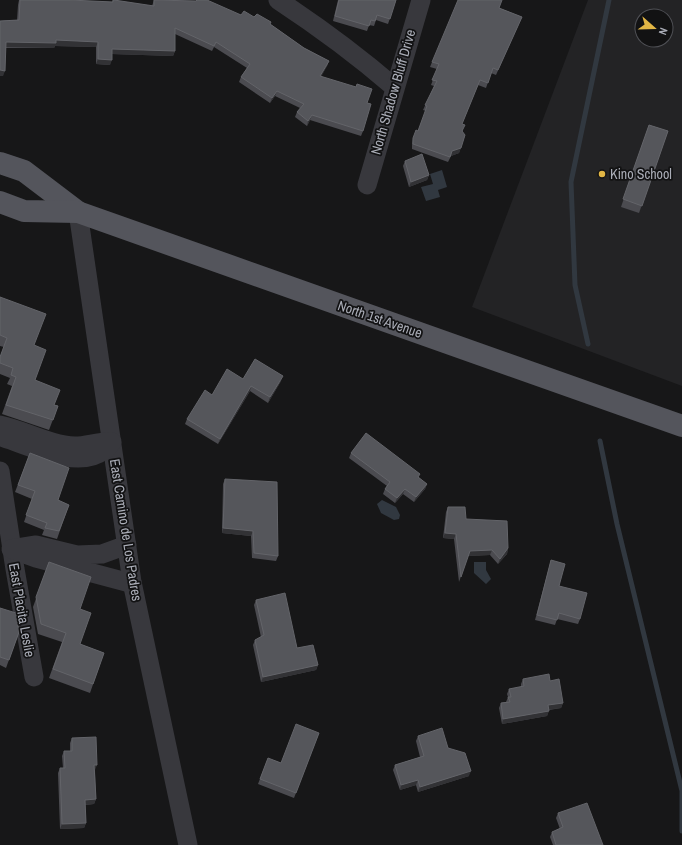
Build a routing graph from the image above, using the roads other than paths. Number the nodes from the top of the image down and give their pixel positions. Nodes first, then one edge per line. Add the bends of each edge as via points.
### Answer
1 (278, 0) edge
2 (420, 0) edge
3 (394, 87) junction
4 (0, 163) edge
5 (367, 185) dead end
6 (0, 202) edge
7 (78, 212) junction
8 (0, 425) edge
9 (682, 426) edge
10 (0, 433) edge
11 (112, 442) junction
12 (0, 471) edge
13 (127, 545) junction
14 (11, 549) junction
15 (132, 582) junction
16 (34, 678) dead end
17 (188, 845) edge

1 - 3 street via 316,25
2 - 3 street, North Shadow Bluff Drive
3 - 5 street, North Shadow Bluff Drive
4 - 7 main road, North 1st Avenue via 24,171
6 - 7 main road, North 1st Avenue via 24,211
7 - 9 main road, North 1st Avenue
7 - 11 street, East Camino de Los Padres
8 - 11 street via 44,440 75,446
10 - 11 street via 4,438 65,458 79,458 103,452
11 - 13 street, East Camino de Los Padres
12 - 14 street, East Placita Leslie
13 - 14 street via 102,554 77,555 36,545
13 - 15 street, East Camino de Los Padres
14 - 15 street via 43,560
14 - 16 street, East Placita Leslie
15 - 17 street, East Camino de Los Padres

